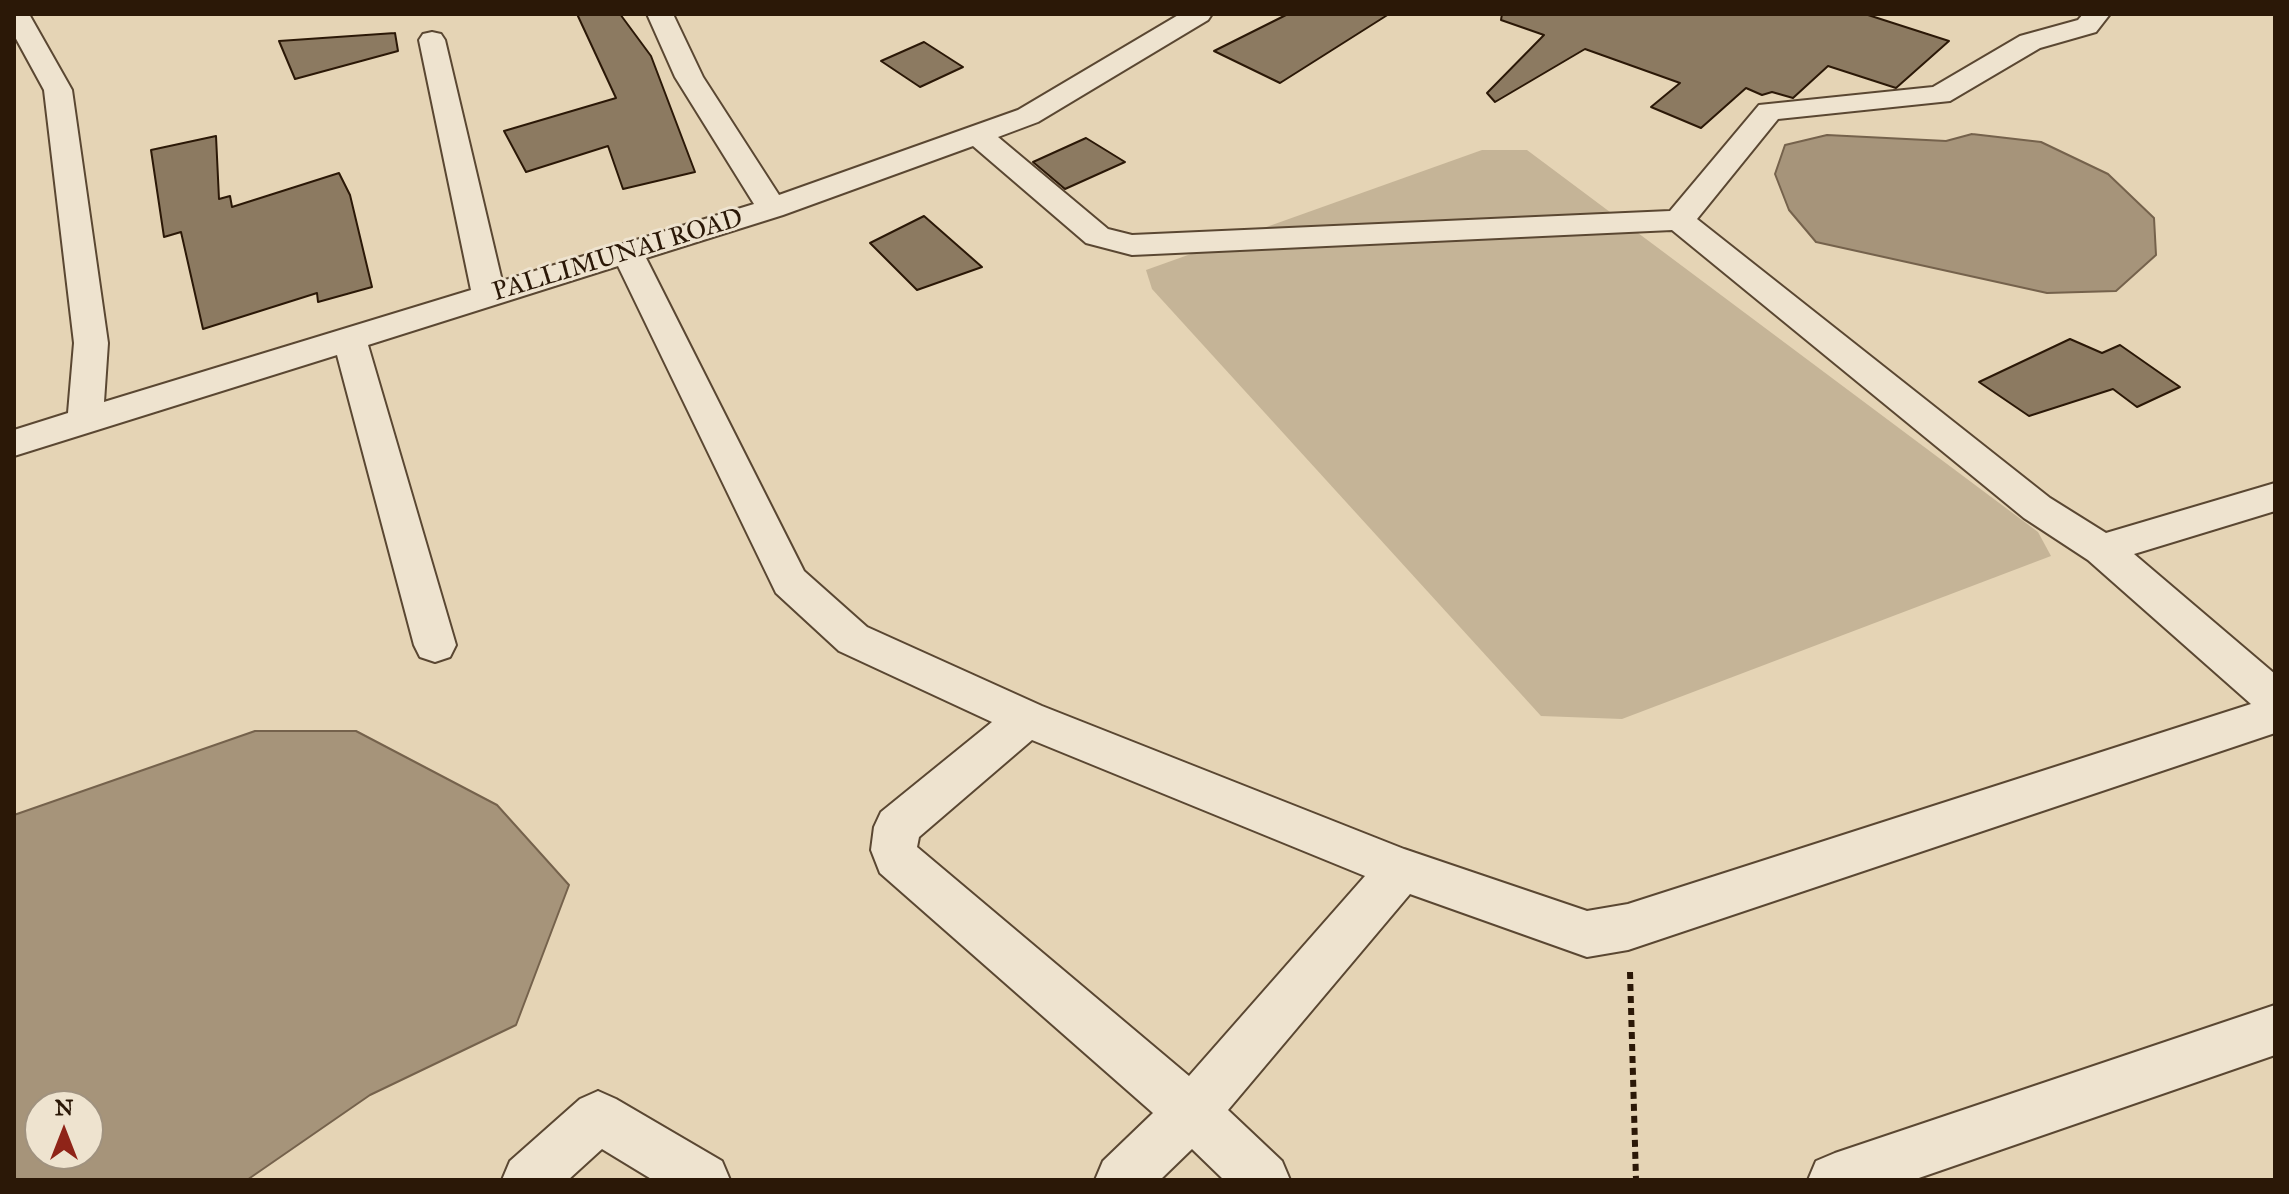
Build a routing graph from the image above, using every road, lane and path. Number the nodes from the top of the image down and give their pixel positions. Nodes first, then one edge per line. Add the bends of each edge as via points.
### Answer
1 (16, 14) edge
2 (660, 14) edge
3 (1199, 14) edge
4 (2097, 14) edge
5 (432, 40) dead end
6 (977, 134) junction
7 (772, 208) junction
8 (1679, 220) junction
9 (628, 253) junction
10 (489, 296) junction
11 (350, 340) junction
12 (85, 423) junction
13 (14, 443) edge
14 (2275, 497) edge
15 (2102, 549) junction
16 (435, 645) dead end
17 (2275, 700) edge
18 (2275, 715) edge
19 (1027, 719) junction
20 (1401, 869) junction
21 (1628, 927) junction
22 (2275, 1030) edge
23 (1192, 1112) junction
24 (540, 1172) edge
25 (703, 1180) edge
26 (1122, 1180) edge
27 (1263, 1180) edge
28 (1636, 1180) edge
29 (1835, 1180) edge

1 - 12 street via 58,90 91,343
2 - 7 street via 689,77
3 - 6 street, PALLIMUNAI ROAD via 1161,26 1028,116
4 - 8 street via 2087,26 2030,42 1940,95 1769,111
5 - 10 street
6 - 7 street, PALLIMUNAI ROAD
6 - 8 street via 1097,236 1132,245
7 - 9 street, PALLIMUNAI ROAD
8 - 15 street via 2037,508
9 - 10 street, PALLIMUNAI ROAD
9 - 19 street via 790,582 853,639
10 - 11 street, PALLIMUNAI ROAD
11 - 12 street, PALLIMUNAI ROAD
11 - 16 street
12 - 13 street, PALLIMUNAI ROAD
14 - 15 street
15 - 17 street
18 - 21 street
19 - 20 street
19 - 23 street via 897,827 896,858
20 - 21 street via 1587,934
20 - 23 street
21 - 28 path
22 - 29 street
23 - 26 street
23 - 27 street
24 - 25 street via 598,1117

